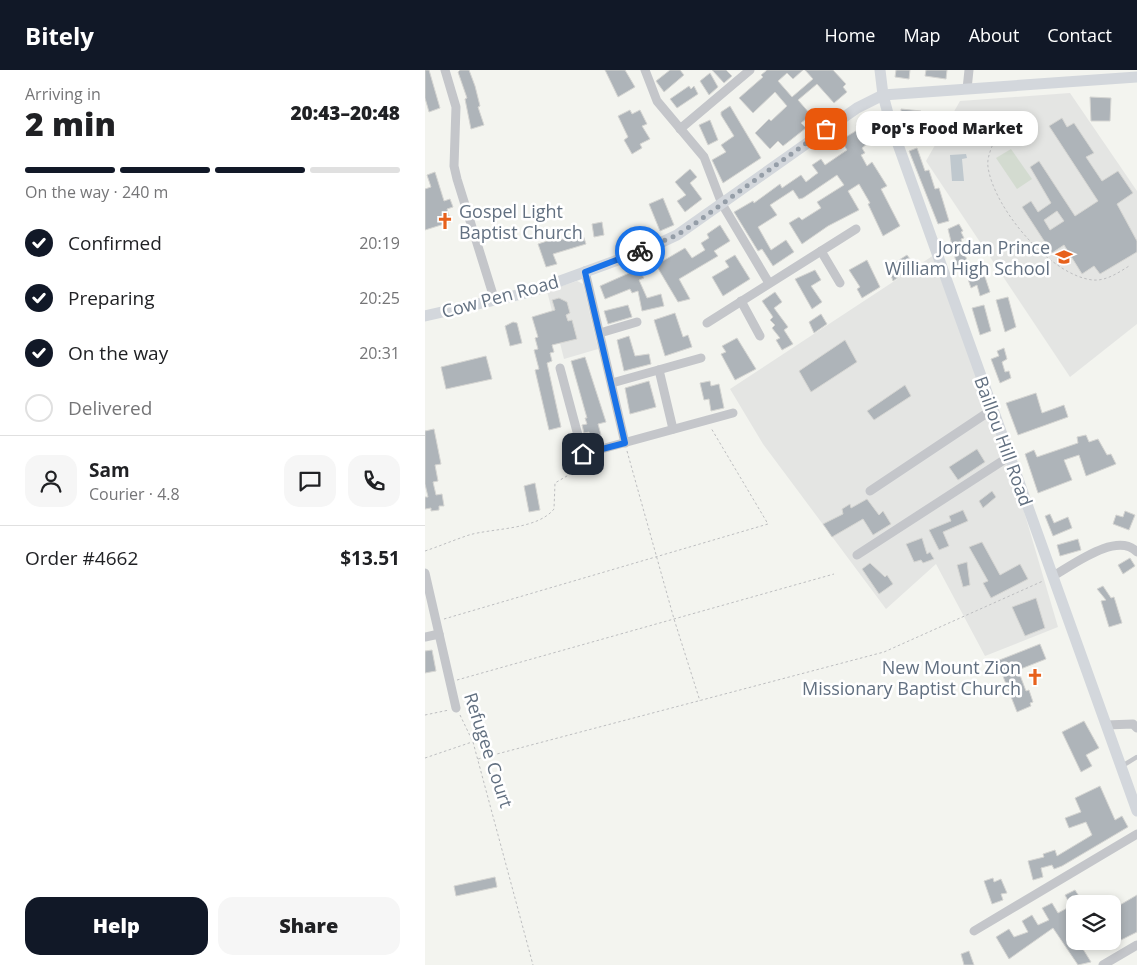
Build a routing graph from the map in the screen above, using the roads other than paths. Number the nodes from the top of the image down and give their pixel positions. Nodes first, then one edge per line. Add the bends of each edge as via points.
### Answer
1 (445, 70) edge
2 (750, 70) edge
3 (880, 70) edge
4 (969, 70) edge
5 (647, 71) edge
6 (1137, 77) edge
7 (967, 89) junction
8 (883, 95) junction
9 (680, 129) junction
10 (722, 204) junction
11 (856, 229) dead end
12 (821, 251) junction
13 (585, 272) junction
14 (840, 283) dead end
15 (769, 284) junction
16 (495, 301) junction
17 (741, 301) junction
18 (425, 316) edge
19 (637, 322) dead end
20 (707, 323) dead end
21 (600, 333) junction
22 (760, 336) dead end
23 (701, 358) dead end
24 (560, 368) dead end
25 (659, 370) junction
26 (613, 383) junction
27 (993, 409) junction
28 (733, 413) dead end
29 (673, 429) junction
30 (625, 443) junction
31 (1009, 456) junction
32 (870, 491) dead end
33 (1137, 552) edge
34 (857, 556) dead end
35 (425, 573) edge
36 (1053, 576) junction
37 (439, 634) junction
38 (425, 637) edge
39 (456, 708) road end
40 (1135, 723) edge
41 (1106, 725) junction
42 (1137, 757) edge
43 (1121, 767) junction
44 (1137, 811) edge
45 (1137, 834) edge
46 (974, 931) dead end
47 (1137, 945) edge
48 (1103, 965) edge

1 - 16 street via 456,107 454,166
2 - 9 street
3 - 8 main road, Baillou Hill Road
4 - 7 street
5 - 9 street via 657,101
6 - 7 main road
7 - 8 main road
8 - 10 main road, Cow Pen Road via 857,108
8 - 27 main road, Baillou Hill Road
9 - 10 street via 705,157
10 - 13 main road, Cow Pen Road via 677,235
10 - 15 street
11 - 12 street
12 - 14 street
12 - 15 street
13 - 16 main road, Cow Pen Road
13 - 21 street
15 - 17 street
16 - 18 main road, Cow Pen Road
17 - 20 street
17 - 22 street
19 - 21 street
21 - 26 street
23 - 25 street
24 - 30 street via 583,454
25 - 26 street
25 - 29 street
26 - 30 street
27 - 31 main road, Baillou Hill Road
27 - 32 street
28 - 29 street
29 - 30 street
31 - 34 street
31 - 36 main road, Baillou Hill Road
33 - 36 street via 1125,544 1109,546
35 - 37 street, Refugee Court
36 - 41 main road, Baillou Hill Road
37 - 38 street
37 - 39 street, Refugee Court
40 - 41 street
41 - 43 main road, Baillou Hill Road
42 - 43 lane
43 - 44 main road, Baillou Hill Road
45 - 46 street
47 - 48 street

